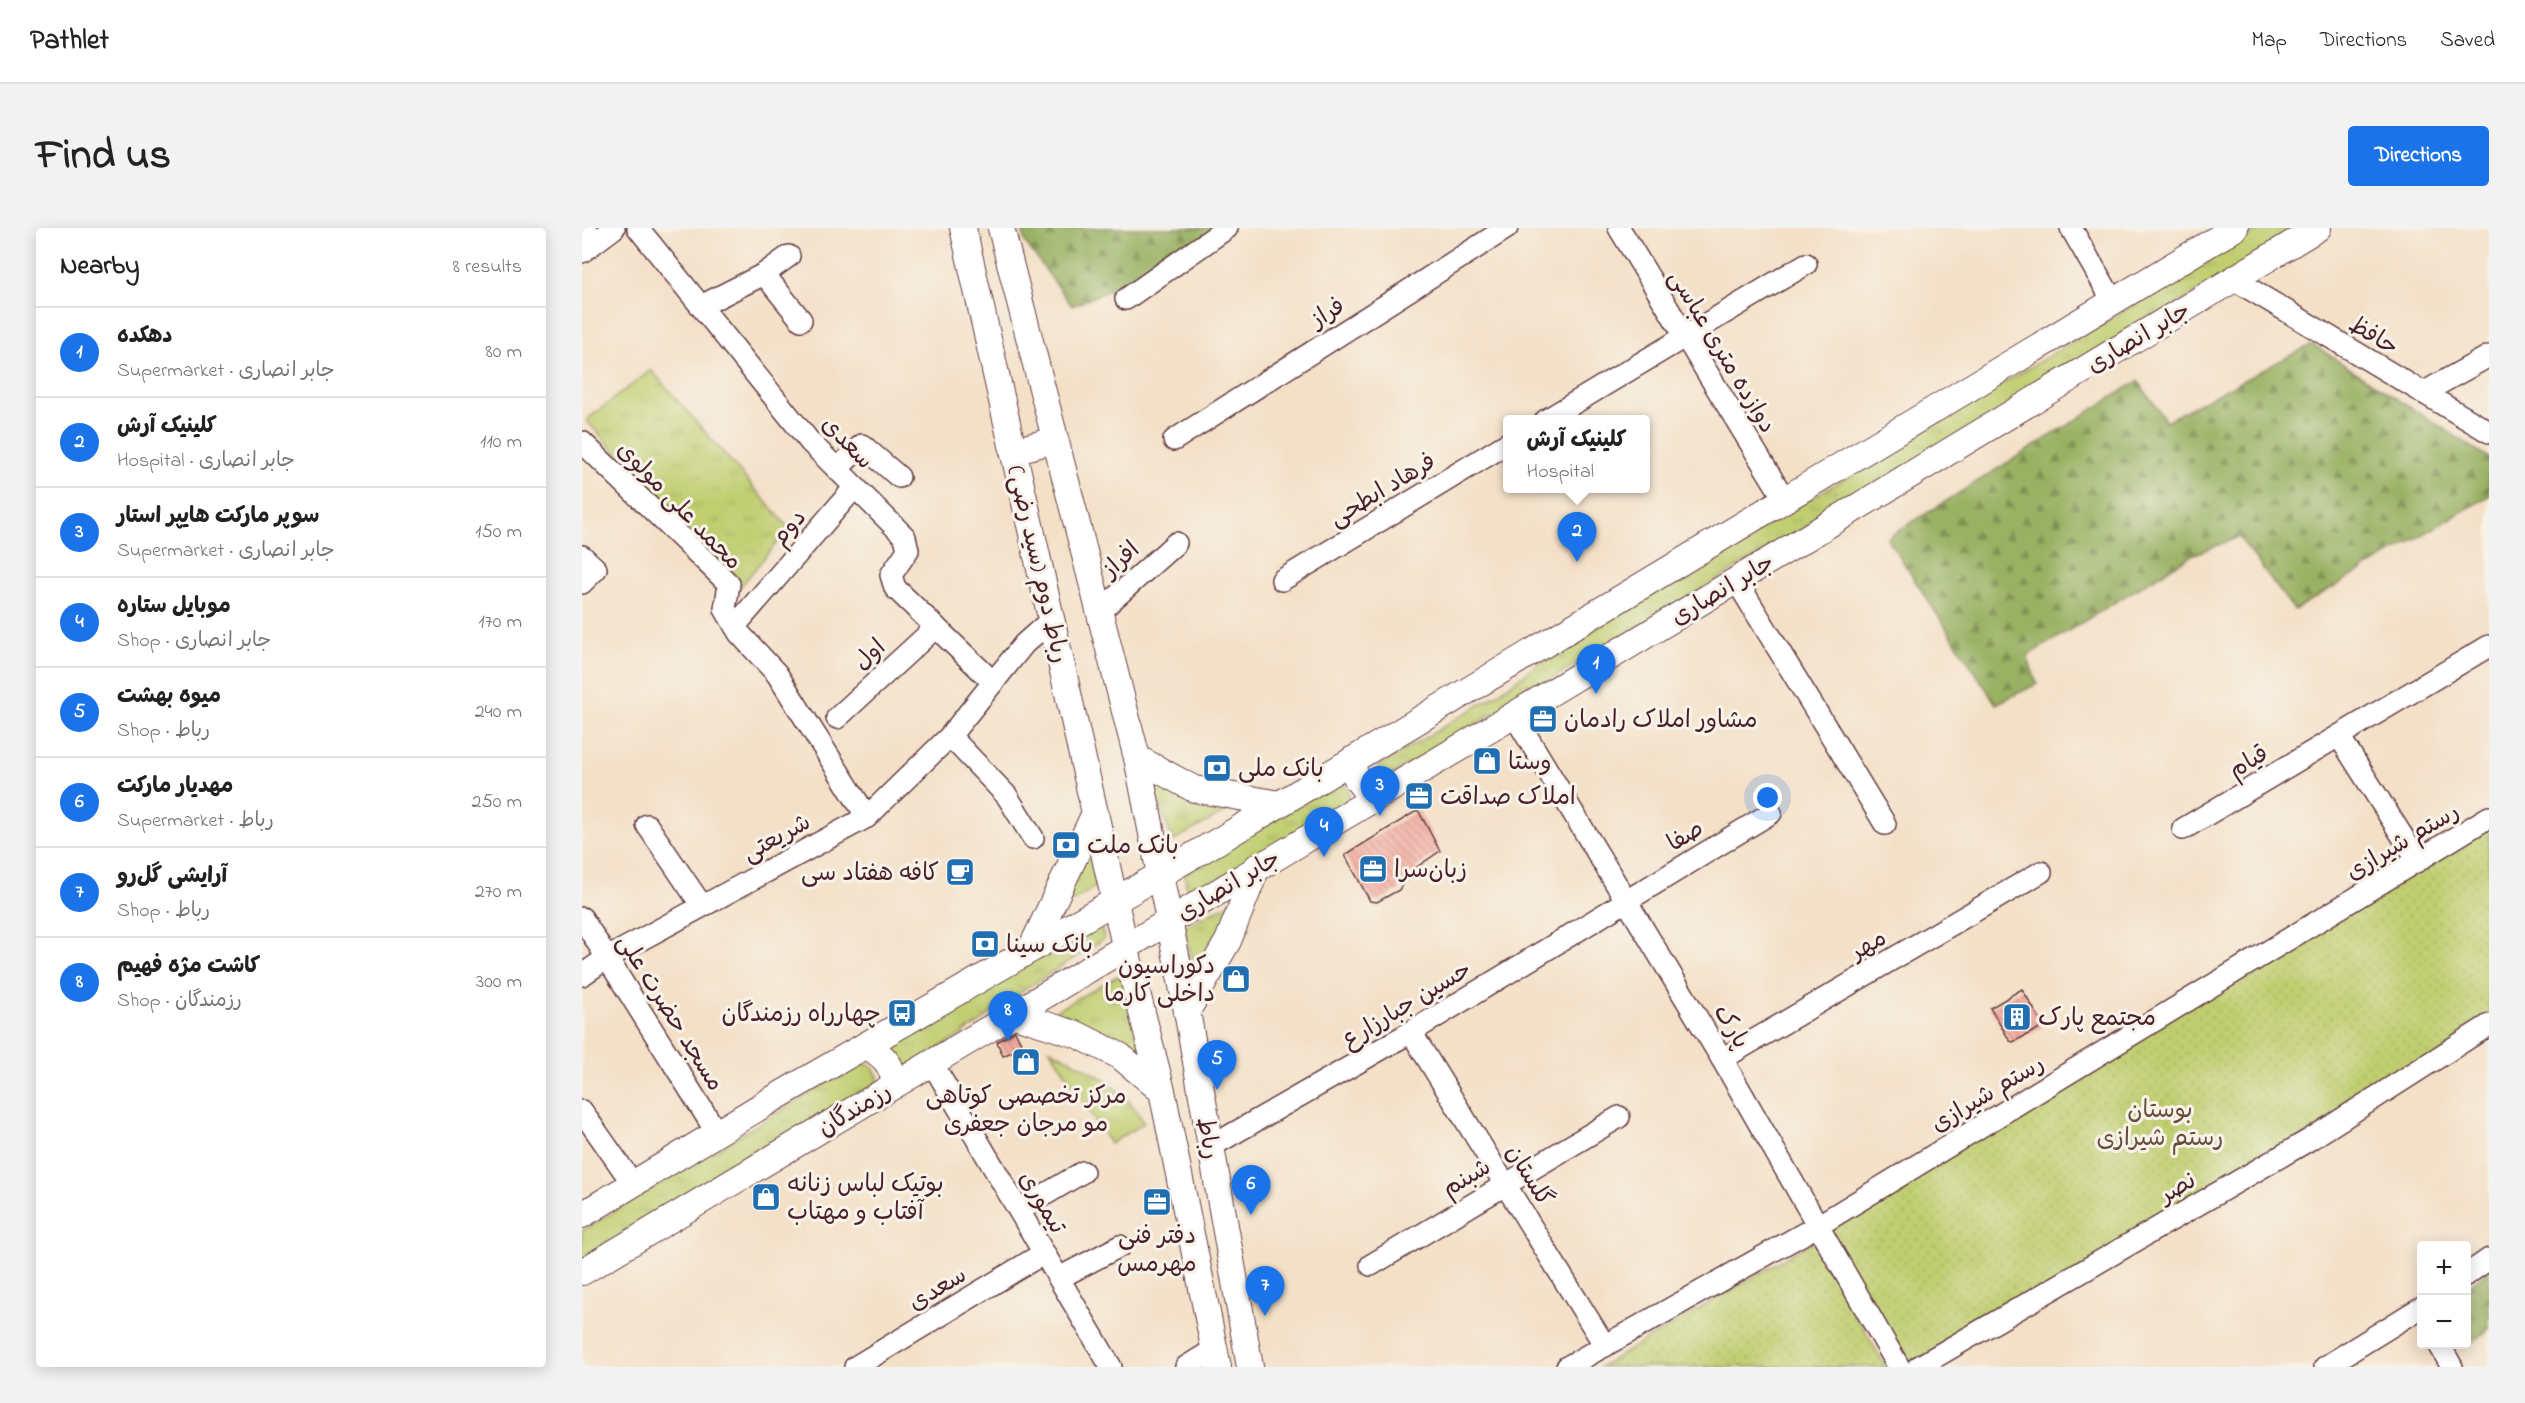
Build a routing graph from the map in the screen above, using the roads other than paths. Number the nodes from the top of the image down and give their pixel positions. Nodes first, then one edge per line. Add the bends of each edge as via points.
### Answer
1 (614, 228) edge
2 (638, 228) edge
3 (963, 228) edge
4 (1001, 228) edge
5 (1227, 228) edge
6 (1507, 228) edge
7 (1618, 228) edge
8 (2071, 228) edge
9 (2235, 228) edge
10 (2318, 228) edge
11 (587, 241) edge
12 (789, 256) dead end
13 (1806, 264) dead end
14 (764, 274) junction
15 (2233, 279) junction
16 (1126, 299) dead end
17 (2113, 301) junction
18 (701, 306) junction
19 (801, 320) dead end
20 (1685, 336) junction
21 (2489, 356) edge
22 (2423, 393) junction
23 (1554, 415) edge
24 (2489, 432) edge
25 (1055, 440) junction
26 (1174, 440) dead end
27 (582, 442) edge
28 (1503, 446) edge
29 (1013, 451) junction
30 (837, 469) junction
31 (899, 477) dead end
32 (855, 487) junction
33 (1785, 500) junction
34 (1176, 543) dead end
35 (582, 556) edge
36 (1282, 580) dead end
37 (1736, 580) junction
38 (582, 583) edge
39 (1099, 612) junction
40 (1052, 620) junction
41 (735, 626) junction
42 (936, 627) junction
43 (2489, 646) edge
44 (993, 682) junction
45 (1515, 715) junction
46 (837, 718) dead end
47 (950, 736) junction
48 (2339, 736) junction
49 (1137, 758) junction
50 (1352, 760) junction
51 (1377, 796) junction
52 (1279, 804) junction
53 (1095, 813) junction
54 (1771, 813) dead end
55 (867, 816) junction
56 (2489, 817) edge
57 (1885, 824) dead end
58 (647, 825) dead end
59 (2183, 829) dead end
60 (1034, 838) dead end
61 (2418, 861) junction
62 (1257, 867) junction
63 (2041, 872) dead end
64 (1160, 874) junction
65 (1115, 900) junction
66 (1626, 900) junction
67 (702, 906) junction
68 (582, 918) edge
69 (1168, 921) junction
70 (1125, 946) junction
71 (1031, 950) junction
72 (607, 958) junction
73 (582, 975) edge
74 (1187, 1011) junction
75 (1012, 1014) junction
76 (2489, 1025) edge
77 (1411, 1032) junction
78 (866, 1045) junction
79 (1722, 1059) junction
80 (932, 1063) junction
81 (895, 1084) junction
82 (1162, 1091) junction
83 (582, 1112) edge
84 (1619, 1117) dead end
85 (717, 1133) junction
86 (1210, 1147) junction
87 (1083, 1172) dead end
88 (1505, 1183) junction
89 (633, 1184) junction
90 (584, 1208) edge
91 (1019, 1210) junction
92 (1819, 1225) junction
93 (1120, 1246) dead end
94 (1044, 1253) junction
95 (2489, 1260) edge
96 (1371, 1265) dead end
97 (582, 1272) edge
98 (2471, 1272) edge
99 (1059, 1278) junction
100 (2417, 1311) edge
101 (1605, 1346) junction
102 (2442, 1349) edge
103 (1216, 1358) edge
104 (855, 1367) edge
105 (1111, 1367) edge
106 (1185, 1367) edge
107 (1250, 1367) edge
108 (1567, 1367) edge
109 (1899, 1367) edge
110 (1918, 1367) edge
111 (2325, 1367) edge
112 (2451, 1367) edge

1 - 11 street
2 - 18 street, سعدی
3 - 29 main road, رباط دوم (سید رضی)
4 - 25 main road, رباط دوم (سید رضی)
5 - 16 street
6 - 26 street, فراز
7 - 20 street, دوازده متری عباسی
8 - 17 street
9 - 17 main road, جابر انصاری
10 - 15 main road, جابر انصاری
12 - 14 street
13 - 20 street
14 - 18 street
14 - 19 street
15 - 22 street, حافظ
15 - 37 main road, جابر انصاری
17 - 33 main road, جابر انصاری
18 - 30 street, سعدی via 810,442
20 - 23 street
20 - 33 street, دوازده متری عباسی
21 - 22 street
22 - 24 street, حافظ
25 - 29 main road
25 - 39 main road, رباط دوم (سید رضی)
27 - 41 street, محمد علی مولوی via 729,584 725,609
28 - 36 street, فرهاد ابطحی
29 - 40 main road, رباط دوم (سید رضی)
30 - 31 street via 862,445
30 - 32 street, سعدی
32 - 41 street, دوم
32 - 42 street, سعدی via 906,537 908,549 891,575 895,588
33 - 50 main road, جابر انصاری
34 - 39 street, افراز
35 - 38 street via 596,568
37 - 45 main road, جابر انصاری
37 - 57 street
39 - 49 main road, رباط دوم (سید رضی)
40 - 44 street, شریعتی via 1024,644
40 - 53 main road, رباط دوم (سید رضی)
41 - 55 street, محمد علی مولوی via 777,674
42 - 44 street, سعدی
42 - 46 street, اول
43 - 48 street, قیام
44 - 47 street, شریعتی
45 - 51 main road, جابر انصاری
45 - 66 street, پارک
47 - 55 street, شریعتی
47 - 60 street via 1007,796
48 - 59 street, قیام
48 - 61 street
49 - 52 main road via 1194,789
49 - 64 main road, رباط دوم (سید رضی)
50 - 51 main road via 1359,784
50 - 52 main road, جابر انصاری
51 - 62 main road, جابر انصاری
52 - 64 main road, جابر انصاری
53 - 65 main road, رباط دوم (سید رضی)
53 - 71 main road
54 - 66 street, صفا
55 - 67 street, شریعتی
56 - 61 street, رستم شیرازی
58 - 67 street
61 - 92 street, رستم شیرازی
62 - 69 main road, جابر انصاری
62 - 74 main road via 1228,941
63 - 79 street, مهر
64 - 65 main road, جابر انصاری
64 - 69 main road, رباط
65 - 70 main road, رباط
65 - 71 main road, رزمندگان
66 - 77 street, حسین جبارزارع
66 - 79 street, پارک
67 - 72 street, شریعتی
68 - 72 street, مسجد حضرت علی
69 - 70 main road, جابر انصاری
69 - 74 main road, رباط
70 - 75 main road, رزمندگان
70 - 82 main road, رباط
71 - 78 main road, رزمندگان
72 - 73 street
72 - 85 street, مسجد حضرت علی
74 - 86 main road, رباط
75 - 80 main road, رزمندگان
75 - 82 main road via 1078,1035 1120,1056
76 - 110 street, نصر via 2309,1140
77 - 86 street, حسین جبارزارع
77 - 88 street, گلستان
78 - 81 main road via 884,1056 893,1070
78 - 85 main road, رزمندگان
79 - 92 street, پارک
80 - 81 main road, رزمندگان
80 - 91 street, تیموری
81 - 97 main road, رزمندگان
82 - 103 main road, رباط
83 - 89 street
84 - 88 street, شبنم
85 - 89 main road, رزمندگان
86 - 107 main road, رباط
87 - 91 street
88 - 96 street, شبنم
88 - 101 street, گلستان
89 - 90 main road, رزمندگان
91 - 94 street, تیموری
92 - 101 street, رستم شیرازی
92 - 109 street, پارک
93 - 99 street
94 - 99 street, تیموری
94 - 104 street, سعدی
95 - 98 street
99 - 105 street, تیموری
100 - 111 street
101 - 108 street, رستم شیرازی
102 - 112 street
103 - 106 street

